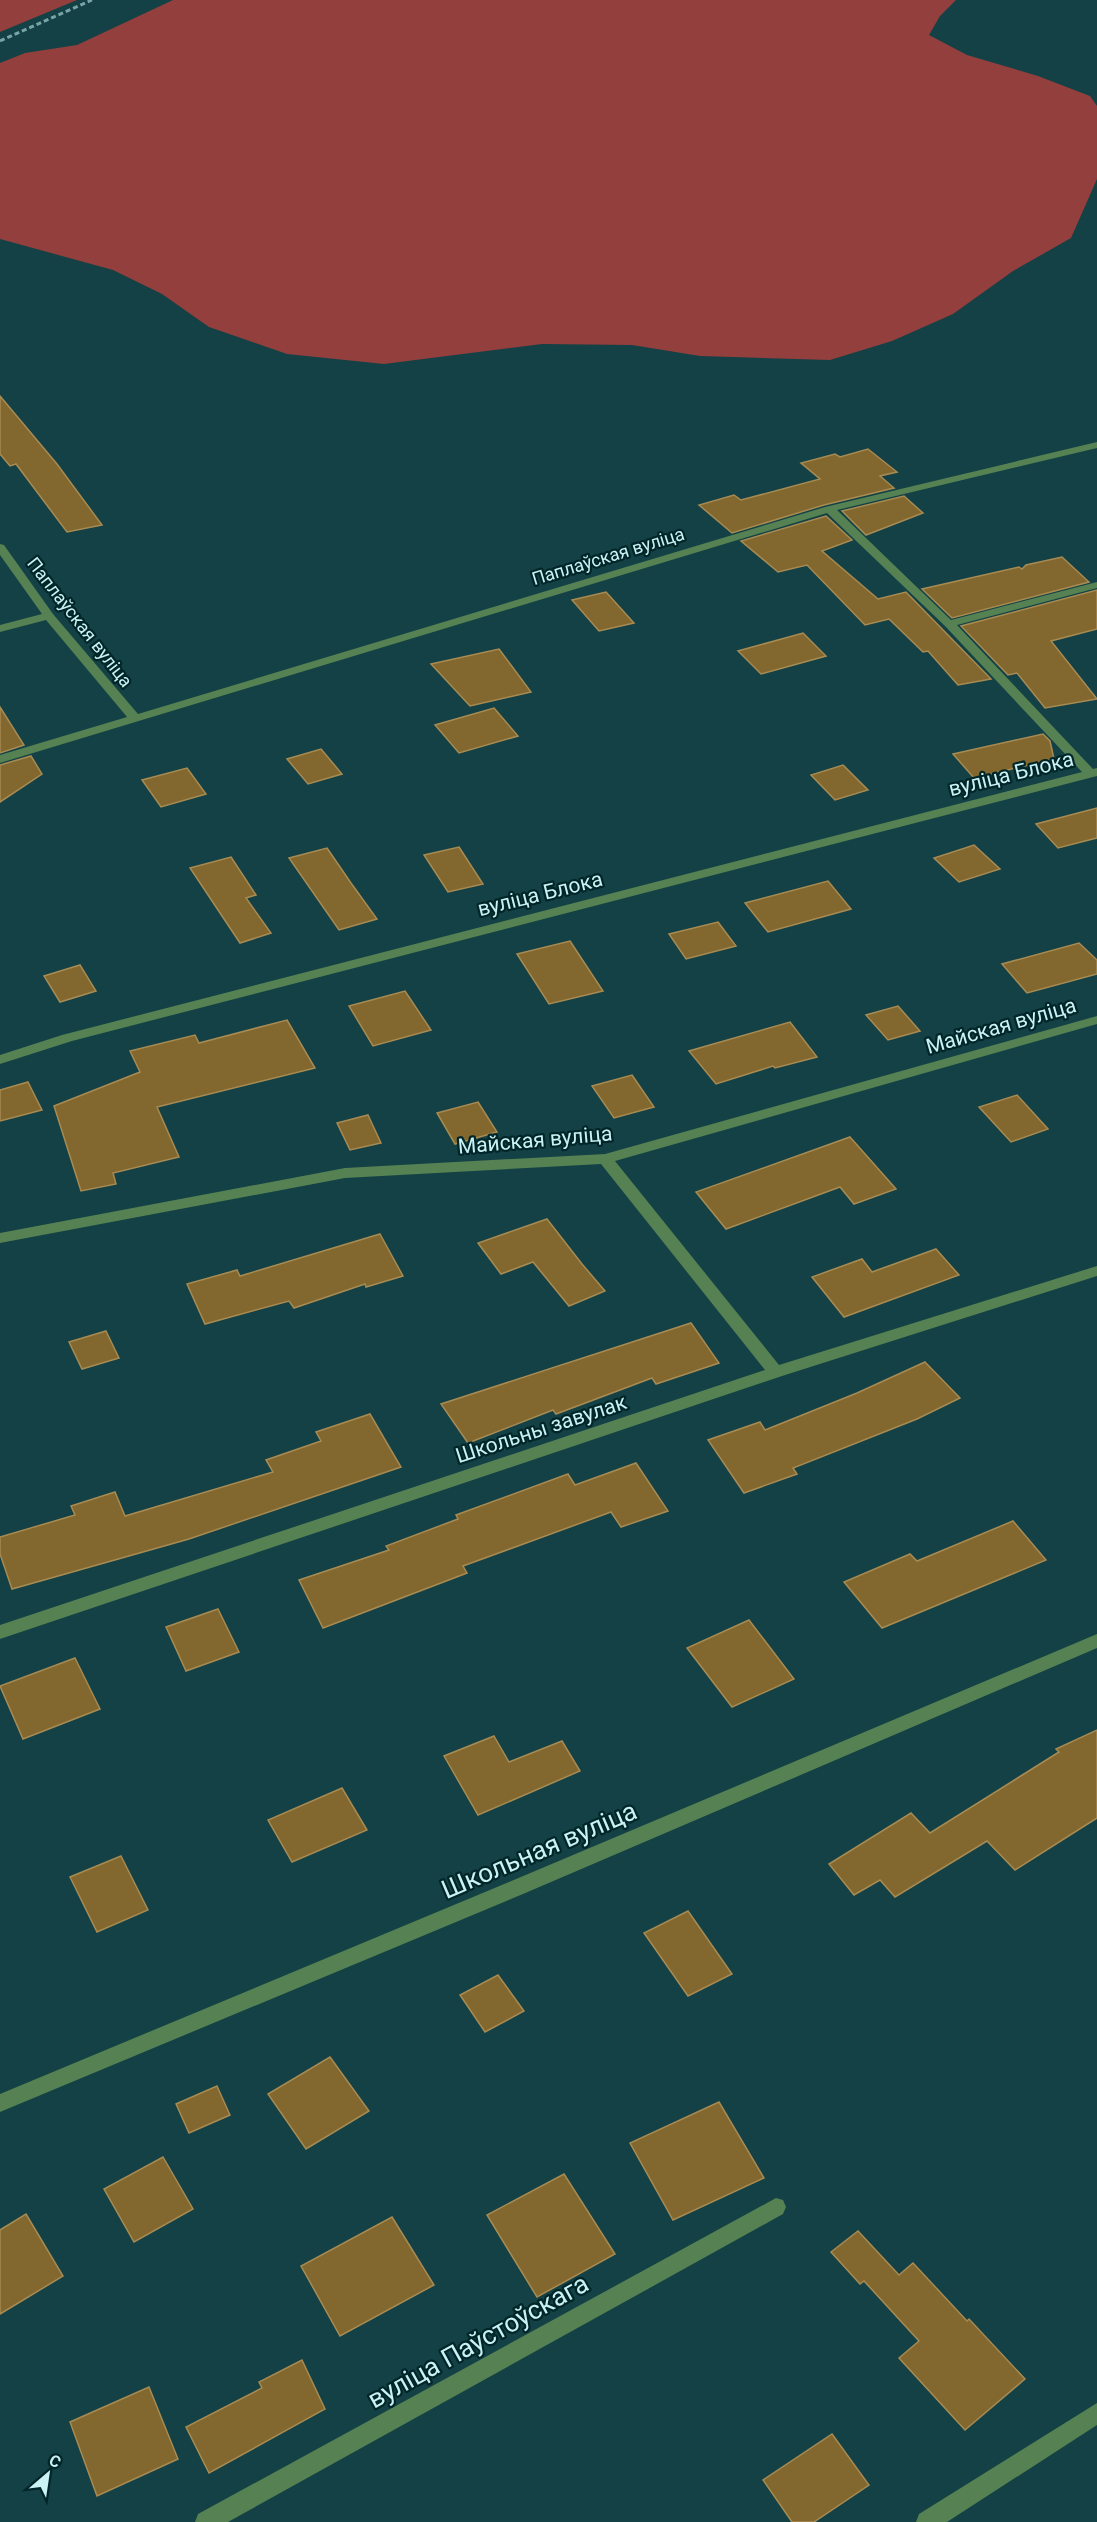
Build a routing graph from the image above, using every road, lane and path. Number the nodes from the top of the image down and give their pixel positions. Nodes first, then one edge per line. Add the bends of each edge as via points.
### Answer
1 (1097, 445) edge
2 (829, 509) junction
3 (0, 547) edge
4 (14, 568) junction
5 (0, 572) edge
6 (1097, 585) edge
7 (49, 616) junction
8 (950, 624) junction
9 (0, 629) edge
10 (134, 717) junction
11 (0, 759) edge
12 (1094, 773) edge
13 (1097, 1020) edge
14 (0, 1060) edge
15 (605, 1159) junction
16 (0, 1238) edge
17 (1097, 1271) edge
18 (776, 1372) junction
19 (0, 1632) edge
20 (1097, 1641) edge
21 (0, 2103) edge
22 (776, 2207) dead end
23 (1097, 2413) edge
24 (206, 2522) edge
25 (927, 2522) edge

1 - 2 street, Паплаўская вуліца
2 - 8 street, вуліца Блока
2 - 10 street, Паплаўская вуліца
3 - 4 street, Паплаўская вуліца
4 - 5 street
4 - 7 street, Паплаўская вуліца
6 - 8 street
7 - 9 street
7 - 10 street, Паплаўская вуліца
8 - 12 street, вуліца Блока
10 - 11 street, Паплаўская вуліца
12 - 14 street, вуліца Блока via 490,927 68,1038
13 - 15 street, Майская вуліца
15 - 16 street, Майская вуліца via 345,1173
15 - 18 street
17 - 18 street, Школьны завулак
18 - 19 street, Школьны завулак
20 - 21 street, Школьная вуліца
22 - 24 street, вуліца Паўстоўскага
23 - 25 street

